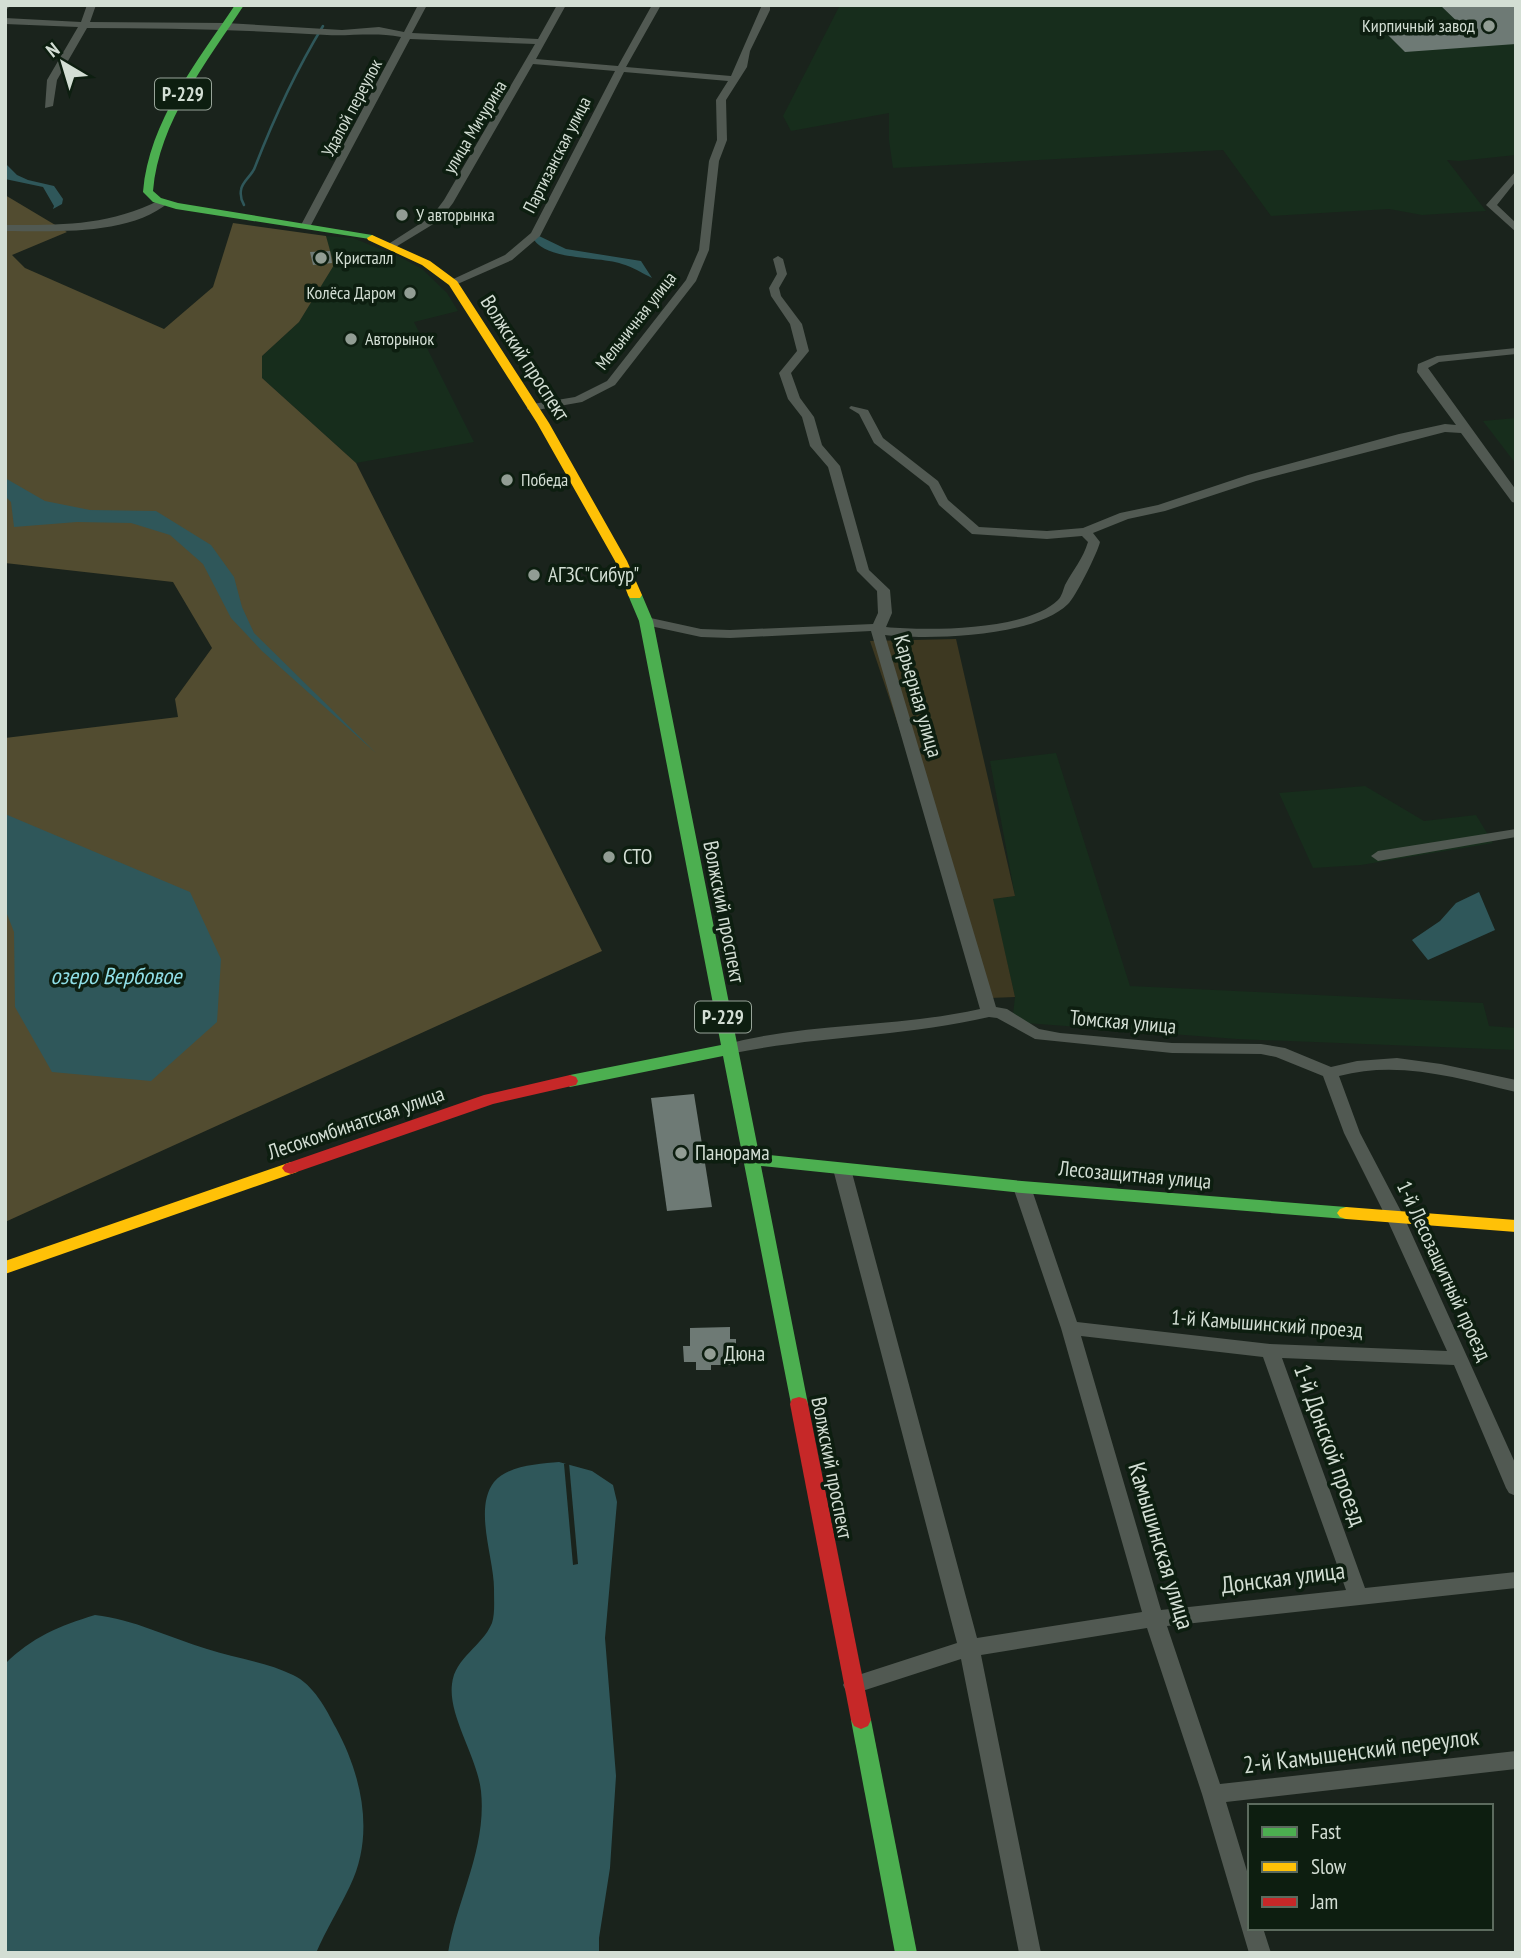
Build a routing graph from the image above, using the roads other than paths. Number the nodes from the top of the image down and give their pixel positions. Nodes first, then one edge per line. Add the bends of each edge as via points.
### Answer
1 (92, 5) edge
2 (240, 5) edge
3 (424, 5) edge
4 (562, 5) edge
5 (657, 5) edge
6 (766, 5) edge
7 (5, 21) edge
8 (84, 25) junction
9 (226, 26) junction
10 (409, 36) junction
11 (542, 42) junction
12 (532, 61) junction
13 (621, 68) junction
14 (733, 79) junction
15 (48, 106) dead end
16 (1516, 174) edge
17 (164, 202) junction
18 (306, 225) junction
19 (5, 228) edge
20 (1516, 229) edge
21 (394, 245) junction
22 (778, 260) dead end
23 (453, 283) junction
24 (1516, 351) edge
25 (531, 407) junction
26 (855, 408) dead end
27 (1462, 429) junction
28 (1516, 499) edge
29 (1085, 532) junction
30 (646, 621) junction
31 (877, 630) junction
32 (1516, 833) edge
33 (1378, 856) dead end
34 (989, 1012) junction
35 (729, 1049) junction
36 (1330, 1073) junction
37 (1516, 1086) edge
38 (751, 1160) junction
39 (842, 1169) junction
40 (1022, 1187) junction
41 (1395, 1217) junction
42 (1516, 1226) edge
43 (5, 1268) edge
44 (1070, 1328) junction
45 (1270, 1351) junction
46 (1460, 1358) junction
47 (1516, 1488) edge
48 (1516, 1580) edge
49 (1358, 1596) junction
50 (1154, 1619) junction
51 (969, 1648) junction
52 (853, 1685) junction
53 (1516, 1760) edge
54 (1213, 1794) junction
55 (1248, 1912) edge
56 (1253, 1930) edge
57 (906, 1953) edge
58 (1030, 1953) edge
59 (1260, 1953) edge

1 - 8 street
2 - 9 main road, Р-229
3 - 10 street, Удалой переулок
4 - 11 street, улица Мичурина
5 - 13 street, Партизанская улица
6 - 14 street, Мельничная улица
7 - 8 street
8 - 9 street
8 - 15 street via 52,80
9 - 10 street via 379,30
9 - 17 main road, Волжский проспект / Р-229 via 181,97 154,155 148,192
10 - 11 street
10 - 18 street, Удалой переулок
11 - 12 street, улица Мичурина
12 - 13 street
12 - 21 street, улица Мичурина via 436,218
13 - 14 street
13 - 23 street, Партизанская улица via 536,233 498,263
14 - 25 street, Мельничная улица via 720,100 722,140 714,161 704,250 691,281 611,383 578,400
16 - 20 street via 1491,205
17 - 18 main road, Волжский проспект / Р-229
17 - 19 street via 140,216 103,226
18 - 21 main road, Волжский проспект / Р-229
21 - 23 main road, Волжский проспект / Р-229
22 - 31 street, Карьерная улица via 782,274 774,288 776,296 796,324 803,351 785,373 794,399 808,417 816,446 834,466 863,571 883,590 885,613
23 - 25 main road, Волжский проспект / Р-229
24 - 27 street via 1437,359 1422,366
25 - 30 main road, Волжский проспект / Р-229 via 621,561
26 - 29 street via 864,412 878,440 934,484 943,502 976,531
27 - 28 street
27 - 29 street via 1399,438 1252,478
29 - 31 street via 1094,542 1091,556 1066,600 1055,609 991,630
30 - 31 street via 701,633 867,626
30 - 35 main road, Волжский проспект / Р-229
31 - 34 street, Карьерная улица
32 - 33 street
34 - 35 street via 904,1027 772,1038
34 - 36 street, Томская улица via 1001,1013 1035,1034 1172,1048 1261,1049
35 - 38 main road, Волжский проспект / Р-229
35 - 43 main road, Лесокомбинатская улица via 490,1099
36 - 37 street via 1397,1063
36 - 41 street, 1-й Лесозащитный проезд via 1352,1133
38 - 39 main road, Лесозащитная улица
38 - 52 main road, Волжский проспект / Р-229
39 - 40 main road, Лесозащитная улица
39 - 51 street
40 - 41 main road, Лесозащитная улица
40 - 44 street, Камышинская улица
41 - 42 main road, Лесозащитная улица
41 - 46 street, 1-й Лесозащитный проезд
44 - 45 street, 1-й Камышинский проезд
44 - 50 street, Камышинская улица
45 - 46 street, 1-й Камышинский проезд
45 - 49 street, 1-й Донской проезд
46 - 47 street, 1-й Лесозащитный проезд
48 - 49 street, Донская улица
49 - 50 street, Донская улица
50 - 51 street, Донская улица
50 - 54 street, Камышинская улица
51 - 52 street, Донская улица
51 - 58 street
52 - 57 main road, Волжский проспект / Р-229
53 - 54 street, 2-й Камышенский переулок
54 - 55 street, Камышинская улица
56 - 59 street

